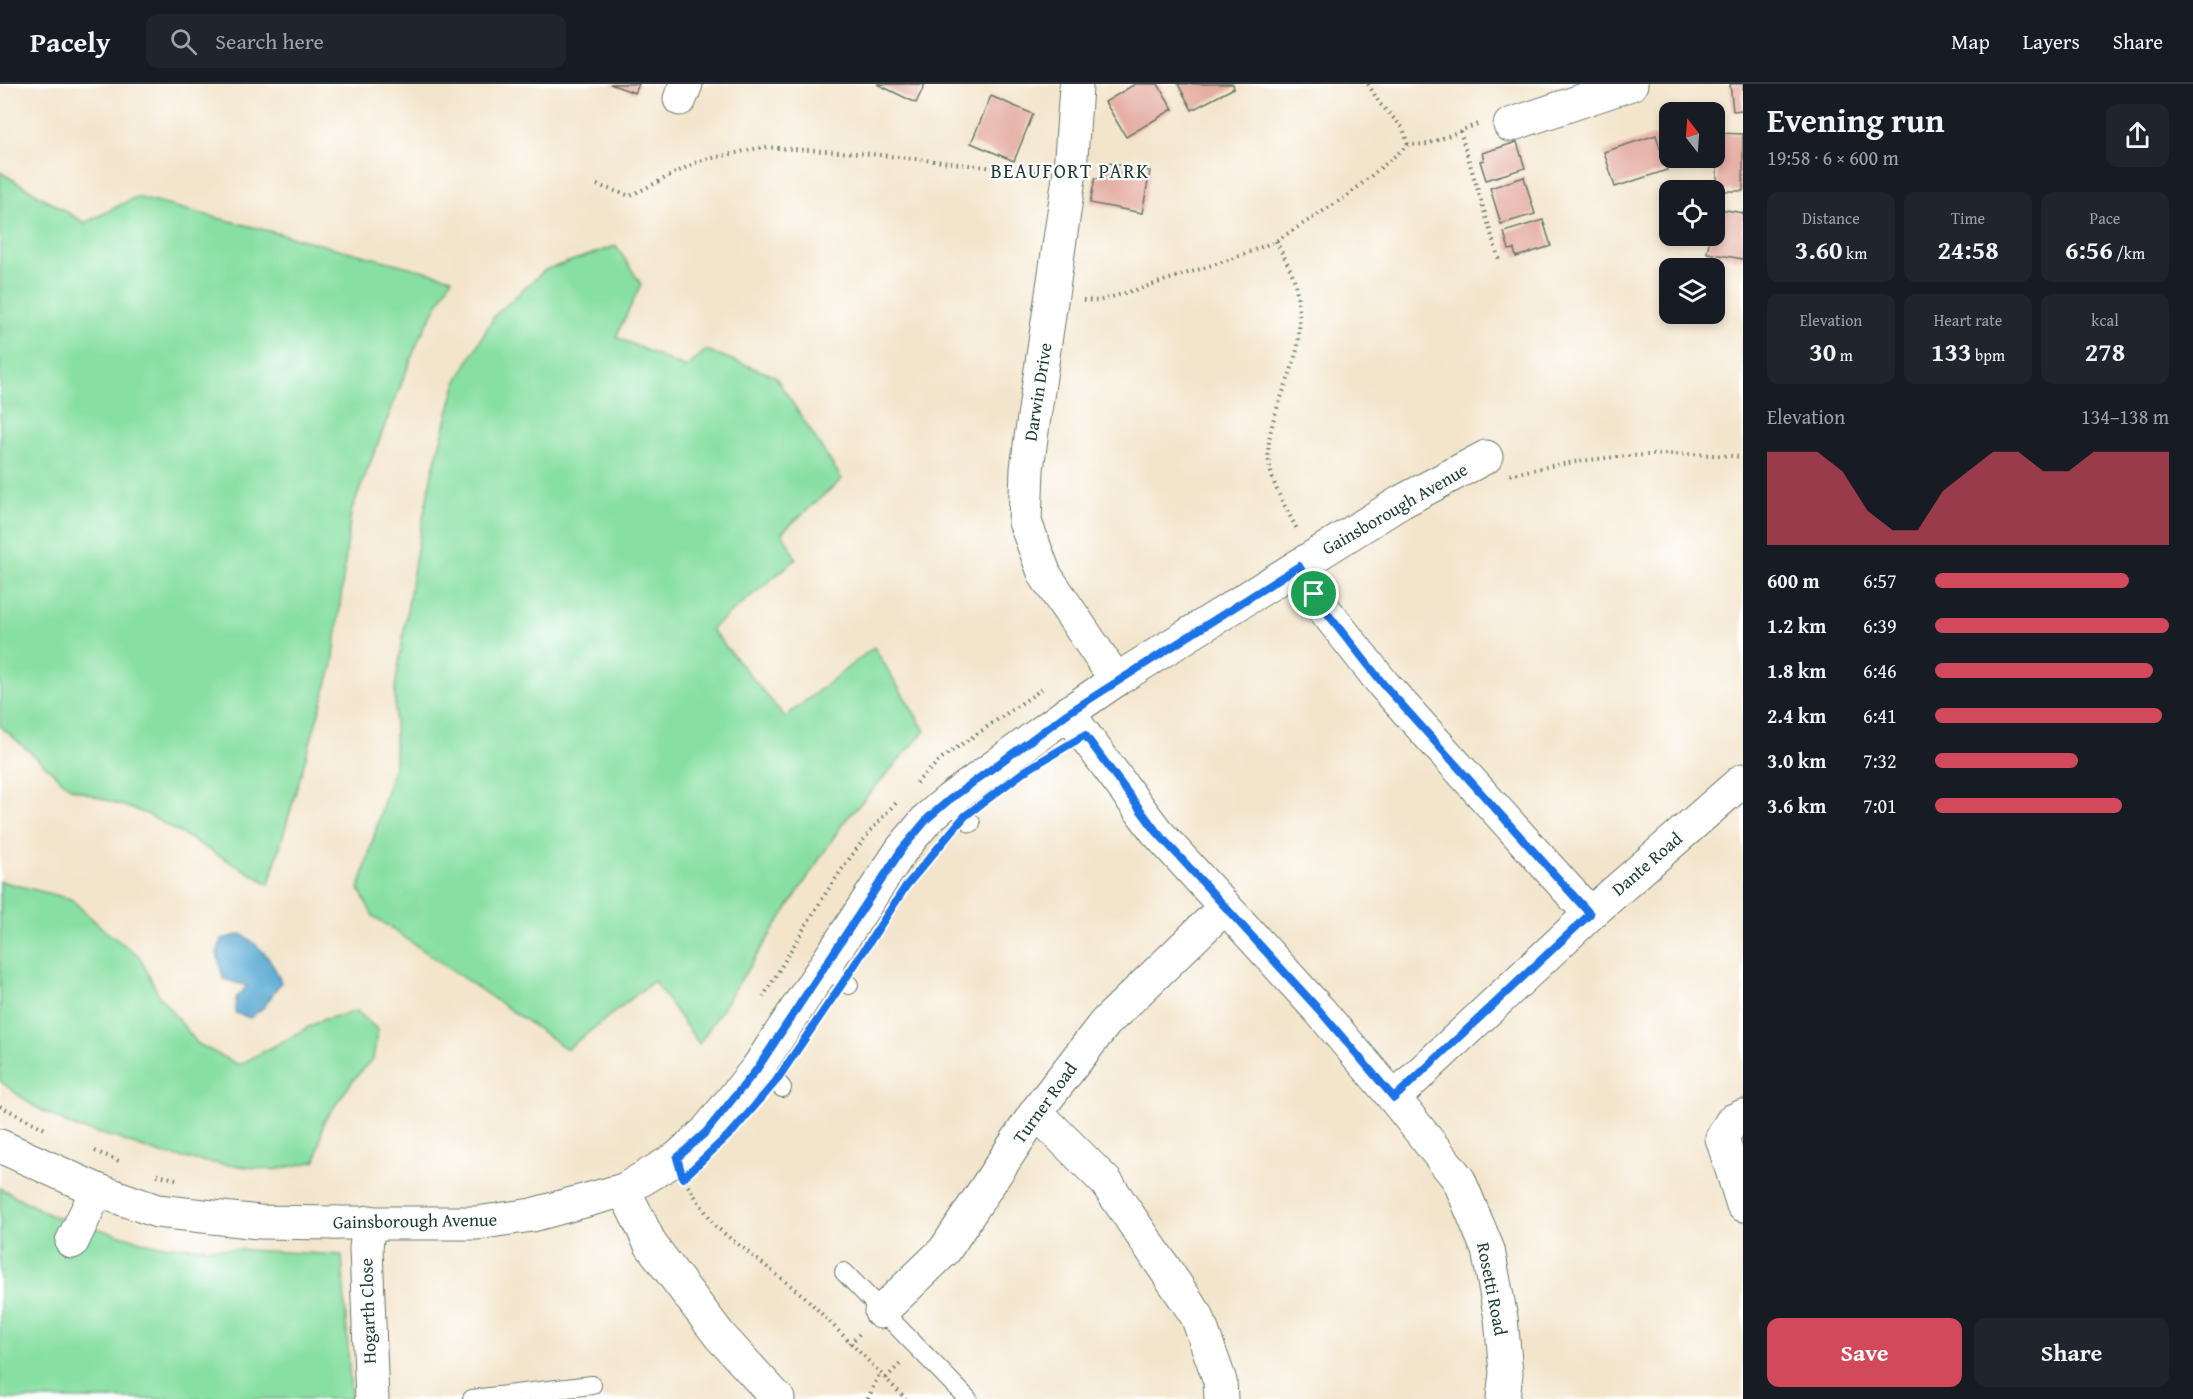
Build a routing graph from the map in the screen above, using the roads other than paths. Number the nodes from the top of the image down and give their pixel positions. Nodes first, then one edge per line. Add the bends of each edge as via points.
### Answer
1 (1631, 84) edge
2 (1076, 85) edge
3 (1500, 122) road end
4 (1494, 467) road end
5 (1299, 550) junction
6 (1116, 680) junction
7 (1068, 713) junction
8 (1743, 780) edge
9 (949, 800) junction
10 (971, 823) dead end
11 (1225, 907) junction
12 (1590, 914) junction
13 (1394, 1098) junction
14 (1036, 1112) junction
15 (1743, 1116) edge
16 (0, 1146) edge
17 (97, 1190) junction
18 (624, 1190) junction
19 (1743, 1205) edge
20 (369, 1222) junction
21 (72, 1242) dead end
22 (844, 1272) dead end
23 (881, 1312) junction
24 (592, 1385) dead end
25 (372, 1399) edge
26 (472, 1399) edge
27 (778, 1399) edge
28 (968, 1399) edge
29 (1221, 1399) edge
30 (1503, 1399) edge

1 - 3 street
2 - 6 street, Darwin Drive via 1069,176 1027,469 1026,522 1045,575
4 - 5 street, Gainsborough Avenue via 1401,502
5 - 6 street, Gainsborough Avenue
5 - 12 street via 1320,604 1384,685
6 - 7 street, Gainsborough Avenue
7 - 9 street, Gainsborough Avenue
7 - 11 street, Rosetti Road via 1156,831
8 - 12 street, Dante Road
9 - 10 lane
9 - 18 street, Gainsborough Avenue via 902,849 837,975 770,1078 677,1158
11 - 13 street, Rosetti Road
11 - 14 street, Turner Road via 1105,1023
12 - 13 street, Dante Road
13 - 30 street, Rosetti Road via 1460,1180 1488,1250 1501,1318 1506,1373
14 - 23 street, Turner Road via 945,1250
14 - 29 street via 1106,1182 1197,1316 1220,1381
15 - 19 street via 1732,1121 1722,1138
16 - 17 street, Gainsborough Avenue
17 - 20 street, Gainsborough Avenue via 157,1211 260,1222
17 - 21 street
18 - 20 street, Gainsborough Avenue via 532,1215 477,1223
18 - 27 street via 651,1245 720,1336
20 - 25 street, Hogarth Close via 366,1248
22 - 23 lane
23 - 28 lane
24 - 26 lane

